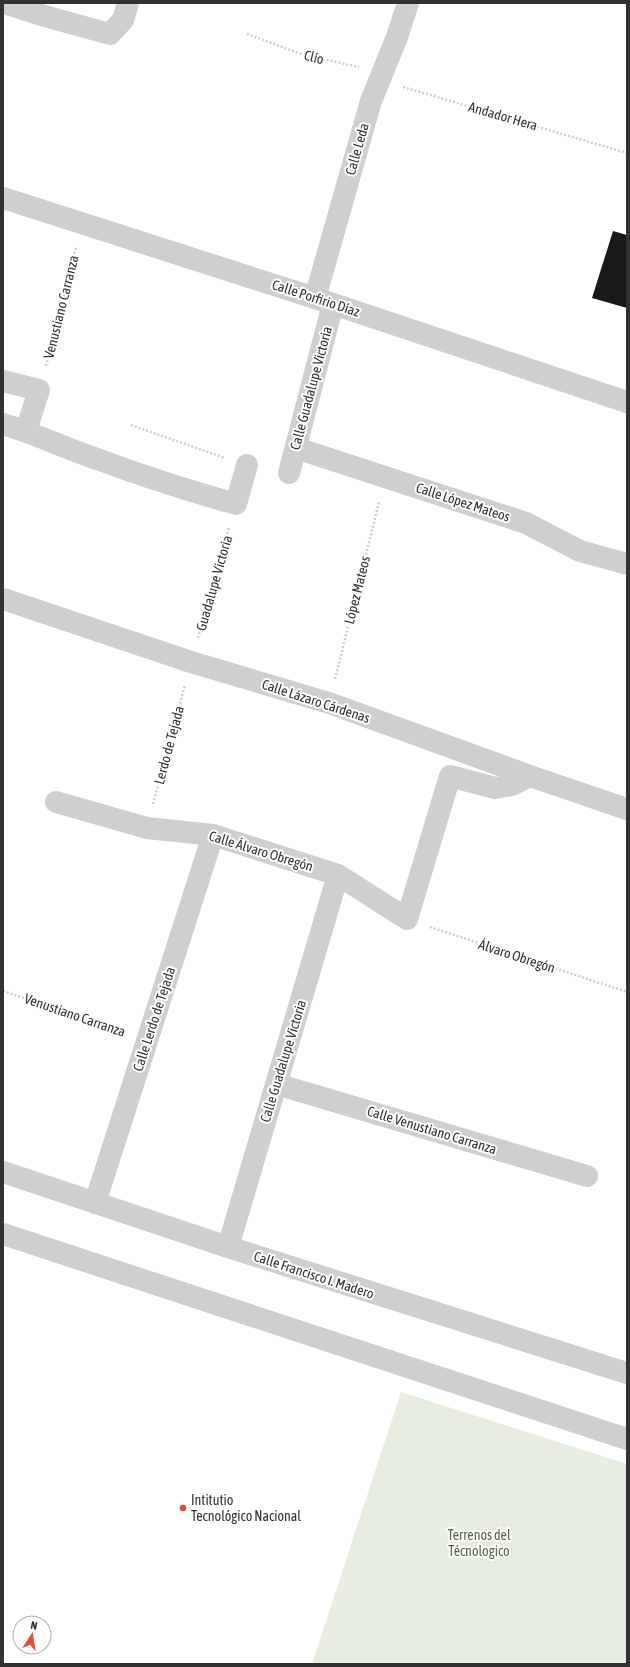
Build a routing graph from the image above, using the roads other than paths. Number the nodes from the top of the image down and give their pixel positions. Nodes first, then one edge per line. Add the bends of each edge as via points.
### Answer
1 (4, 3) edge
2 (128, 3) edge
3 (408, 3) edge
4 (3, 198) edge
5 (324, 301) junction
6 (3, 381) edge
7 (627, 402) edge
8 (3, 424) edge
9 (26, 431) junction
10 (296, 448) junction
11 (247, 465) road end
12 (289, 473) dead end
13 (627, 564) edge
14 (3, 599) edge
15 (530, 776) junction
16 (56, 802) dead end
17 (627, 809) edge
18 (213, 835) junction
19 (338, 875) junction
20 (276, 1084) junction
21 (3, 1172) edge
22 (587, 1176) dead end
23 (95, 1203) junction
24 (3, 1234) edge
25 (228, 1247) junction
26 (627, 1374) edge
27 (627, 1439) edge

1 - 2 street via 110,34 123,20
3 - 5 street, Calle Leda via 371,101
4 - 5 street, Calle Porfirio Díaz
5 - 7 street, Calle Porfirio Díaz
5 - 10 street, Calle Guadalupe Victoria
6 - 9 street via 39,390
8 - 9 street
9 - 11 street via 164,483 236,504
10 - 12 street, Calle Guadalupe Victoria
10 - 13 street, Calle López Mateos via 526,523 580,551
14 - 15 street, Calle Lázaro Cárdenas via 191,662 329,703
15 - 17 street, Calle Lázaro Cárdenas
15 - 19 street, Calle Álvaro Obregón via 512,785 495,788 450,776 407,919
16 - 18 street, Calle Álvaro Obregón via 147,828
18 - 19 street, Calle Álvaro Obregón
18 - 23 street, Calle Lerdo de Tejada
19 - 20 street, Calle Guadalupe Victoria
20 - 22 street, Calle Venustiano Carranza
20 - 25 street, Calle Guadalupe Victoria
21 - 23 street, Calle Francisco I. Madero
23 - 25 street, Calle Francisco I. Madero
24 - 27 street
25 - 26 street, Calle Francisco I. Madero

